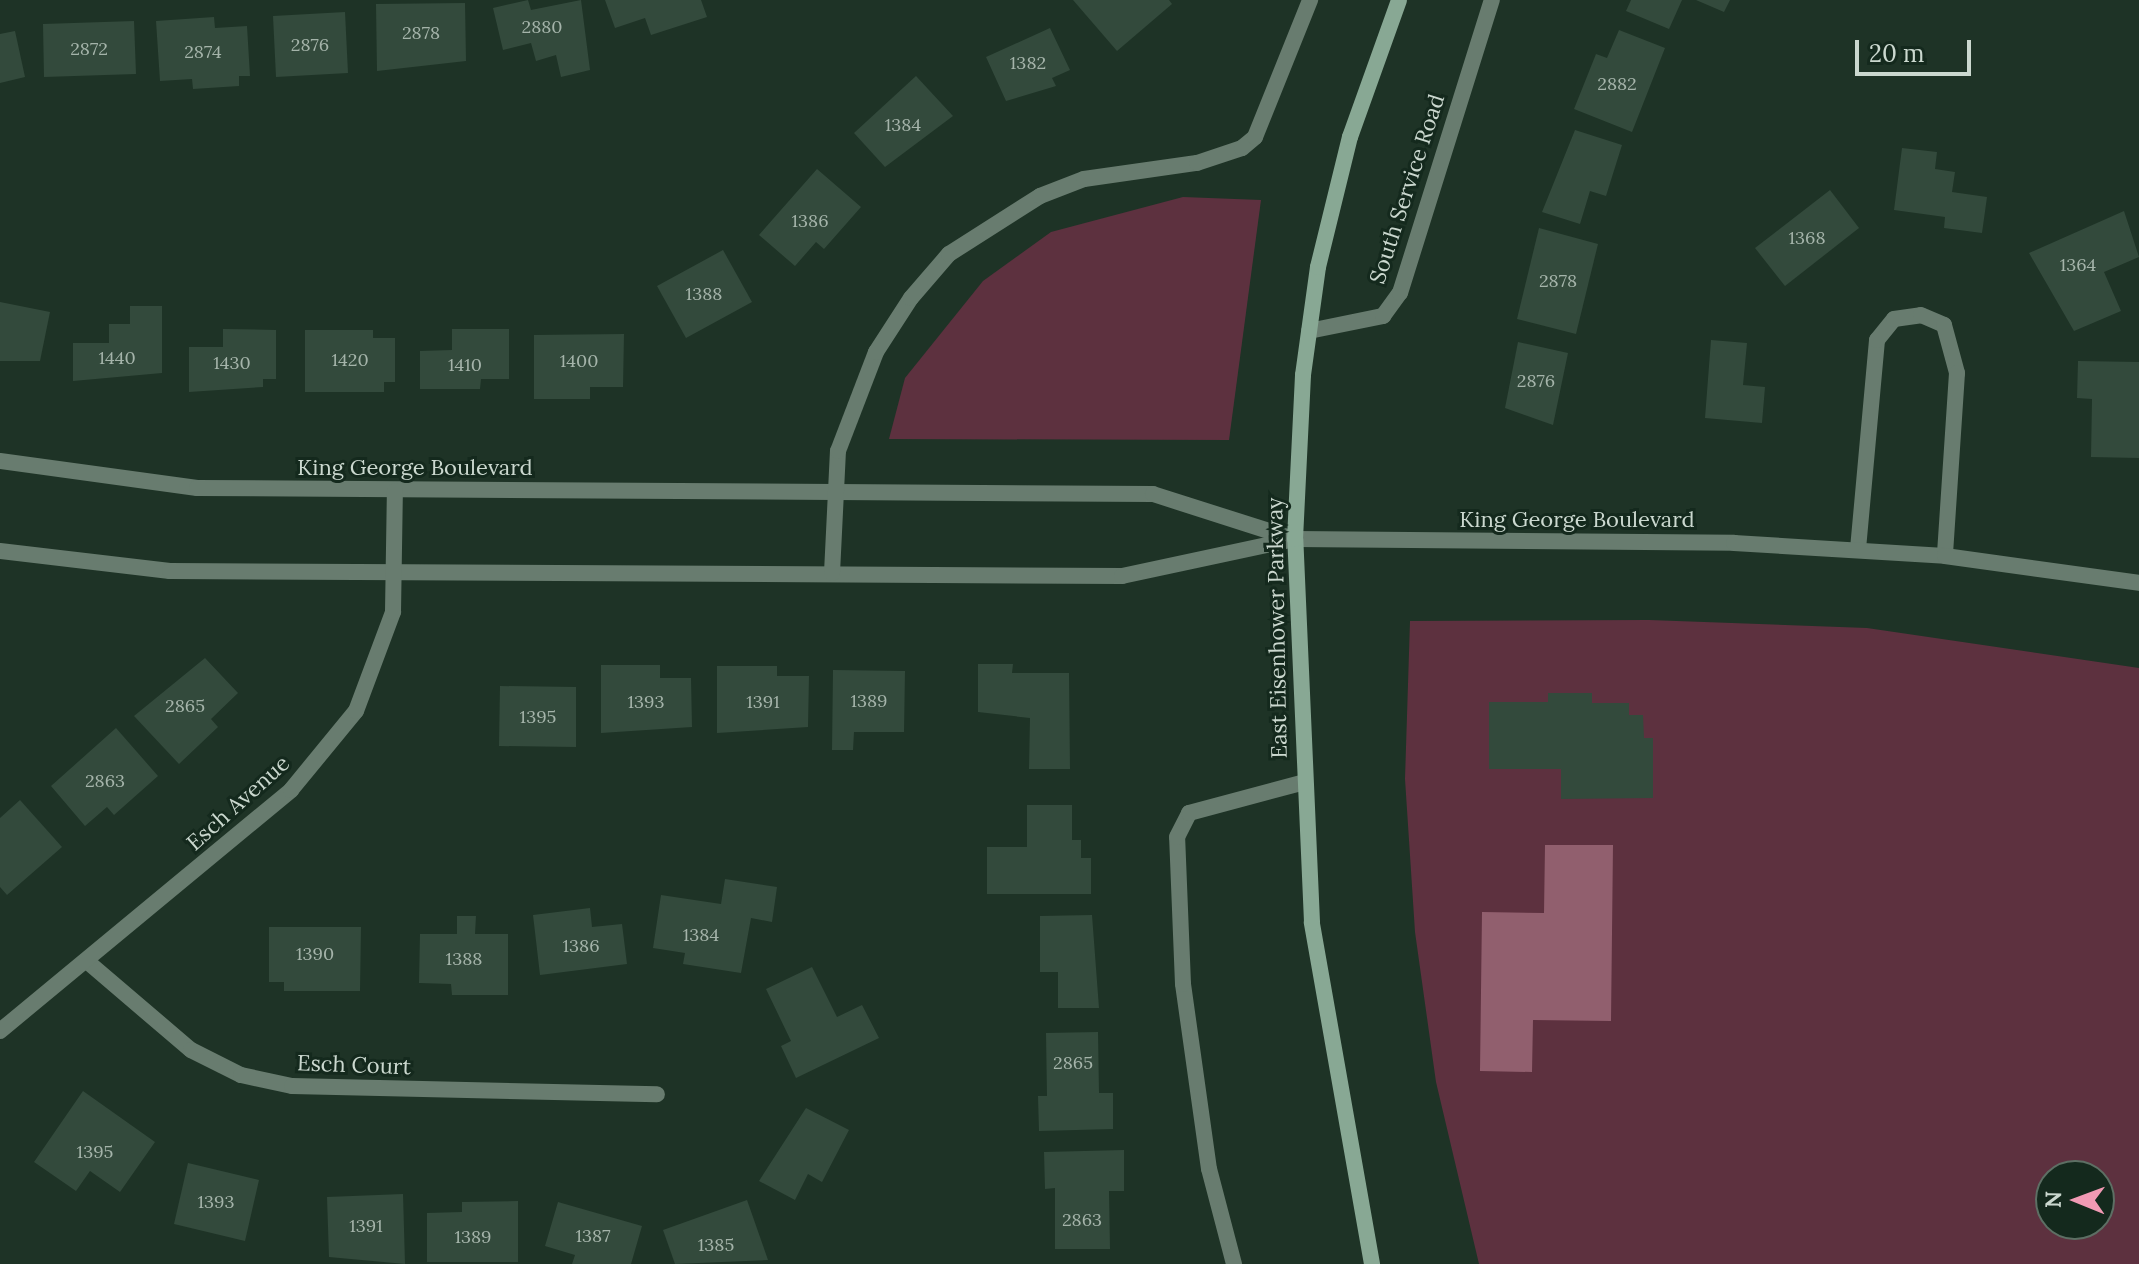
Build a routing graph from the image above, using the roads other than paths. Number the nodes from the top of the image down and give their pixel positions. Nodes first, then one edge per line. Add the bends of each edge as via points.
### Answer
1 (1310, 0) edge
2 (1399, 0) edge
3 (1492, 0) edge
4 (1309, 331) junction
5 (0, 461) edge
6 (395, 491) junction
7 (832, 492) junction
8 (1295, 539) junction
9 (1858, 549) junction
10 (0, 551) edge
11 (1945, 556) junction
12 (394, 573) junction
13 (832, 573) junction
14 (2139, 583) edge
15 (1301, 783) junction
16 (89, 963) junction
17 (0, 1031) edge
18 (657, 1094) dead end
19 (1234, 1264) edge
20 (1372, 1264) edge

1 - 7 street via 1255,137 1221,158 1084,179 1040,196 949,254 876,352 838,451
2 - 4 main road, East Eisenhower Parkway via 1332,201
3 - 4 street, South Service Road via 1400,293 1383,316
4 - 8 main road, East Eisenhower Parkway
5 - 6 street, King George Boulevard via 197,488
6 - 7 street, King George Boulevard
6 - 12 street, Esch Avenue
7 - 8 street, King George Boulevard via 1153,494
7 - 13 street
8 - 9 street, King George Boulevard
8 - 13 street, King George Boulevard via 1143,576
8 - 15 main road, East Eisenhower Parkway
9 - 11 street, King George Boulevard
9 - 11 street via 1877,340 1894,319 1921,315 1944,325 1957,373
10 - 12 street, King George Boulevard via 170,571
11 - 14 street, King George Boulevard
12 - 13 street, King George Boulevard
12 - 16 street, Esch Avenue via 381,661 356,711 291,790
15 - 19 street via 1189,813 1177,837 1185,1000 1209,1169
15 - 20 main road, East Eisenhower Parkway via 1317,954
16 - 17 street, Esch Avenue
16 - 18 street, Esch Court via 191,1050 267,1081

